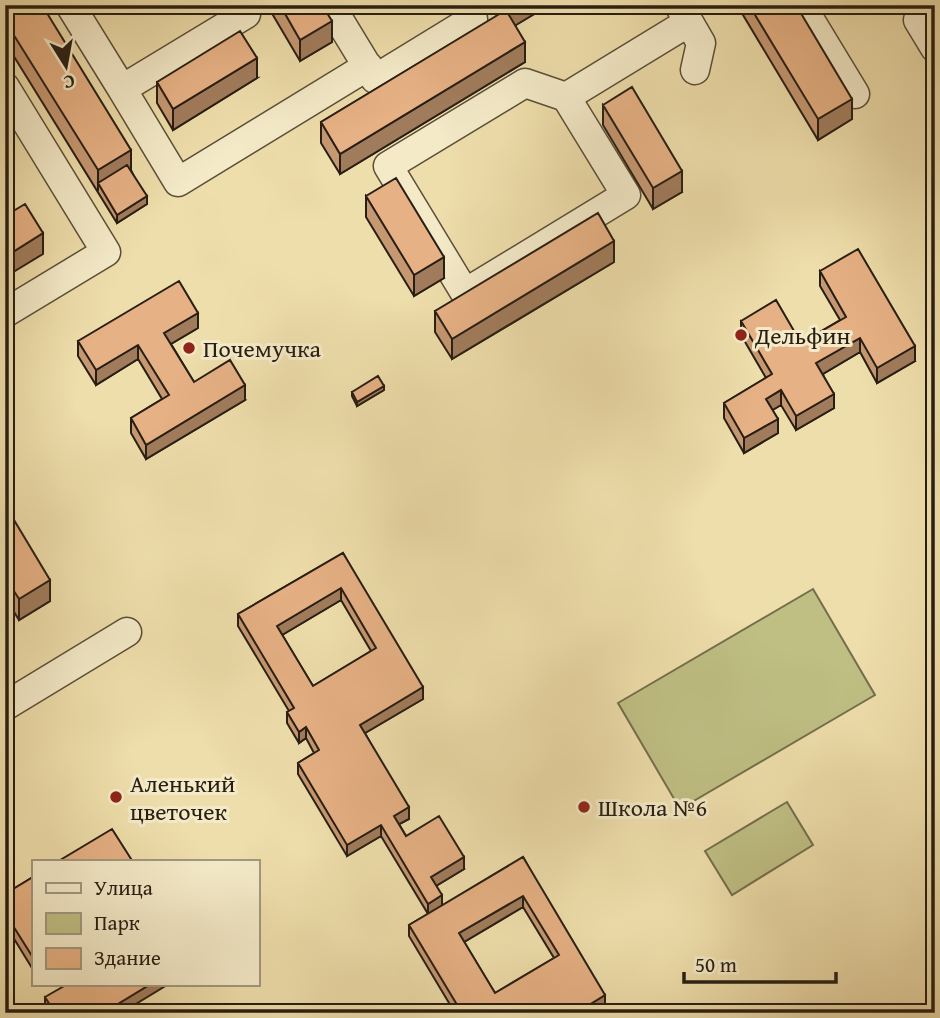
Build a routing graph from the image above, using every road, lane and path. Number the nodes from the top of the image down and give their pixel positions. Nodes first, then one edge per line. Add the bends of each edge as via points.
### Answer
1 (70, 5) edge
2 (240, 5) edge
3 (330, 5) edge
4 (464, 5) edge
5 (801, 5) edge
6 (935, 9) edge
7 (684, 14) edge
8 (935, 48) edge
9 (368, 66) junction
10 (695, 70) dead end
11 (5, 87) edge
12 (122, 89) junction
13 (855, 94) dead end
14 (566, 97) junction
15 (5, 313) edge
16 (127, 632) dead end
17 (5, 706) edge

1 - 12 lane
2 - 12 lane via 246,14
3 - 9 lane
4 - 9 lane via 473,19 375,79
5 - 13 lane
6 - 8 lane via 918,20
7 - 10 lane via 701,43
7 - 14 lane
9 - 12 lane via 178,182
11 - 15 lane via 106,252
14 - 14 lane via 525,83 388,166 465,293 626,195
16 - 17 lane

